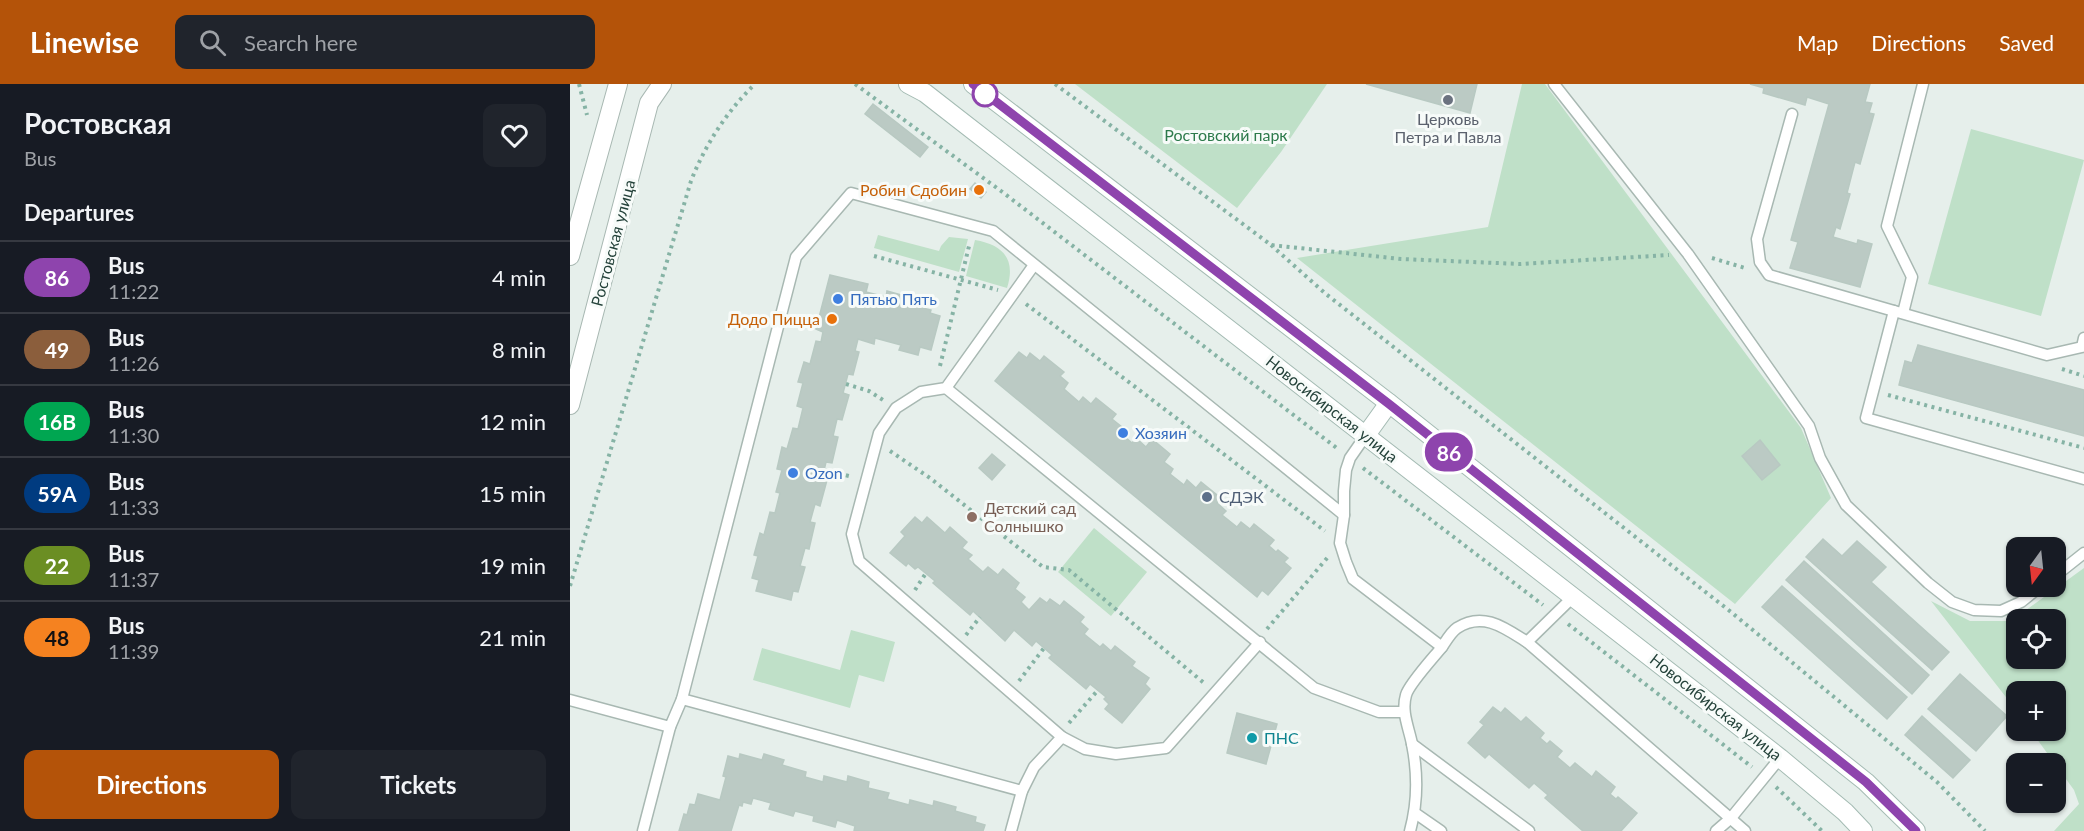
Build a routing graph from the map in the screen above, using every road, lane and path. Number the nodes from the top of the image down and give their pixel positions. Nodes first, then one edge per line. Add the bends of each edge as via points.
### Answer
1 (618, 84) edge
2 (662, 84) edge
3 (755, 84) edge
4 (855, 84) edge
5 (908, 84) edge
6 (973, 84) edge
7 (1055, 84) edge
8 (1554, 84) edge
9 (1923, 84) edge
10 (1792, 114) dead end
11 (971, 242) dead end
12 (1271, 245) junction
13 (1688, 254) junction
14 (570, 256) edge
15 (874, 256) dead end
16 (1034, 265) junction
17 (1769, 275) junction
18 (961, 280) junction
19 (1014, 295) junction
20 (1899, 312) junction
21 (2084, 338) edge
22 (2051, 366) dead end
23 (2084, 376) edge
24 (846, 384) dead end
25 (1891, 385) dead end
26 (941, 389) junction
27 (1389, 404) junction
28 (570, 405) edge
29 (896, 408) junction
30 (1366, 435) junction
31 (877, 442) junction
32 (2084, 448) edge
33 (1350, 458) junction
34 (824, 470) dead end
35 (2084, 479) edge
36 (867, 480) junction
37 (1344, 515) junction
38 (1340, 543) junction
39 (2084, 553) edge
40 (2066, 567) edge
41 (570, 586) edge
42 (1574, 596) junction
43 (2027, 597) edge
44 (1555, 614) junction
45 (1259, 641) junction
46 (1527, 642) junction
47 (1442, 647) junction
48 (1044, 648) dead end
49 (1098, 690) dead end
50 (1011, 692) junction
51 (1215, 693) junction
52 (682, 699) junction
53 (570, 700) edge
54 (1404, 712) junction
55 (670, 728) junction
56 (1060, 735) junction
57 (1412, 744) junction
58 (1780, 758) junction
59 (1764, 777) junction
60 (1022, 791) junction
61 (1415, 813) junction
62 (1731, 818) junction
63 (643, 831) edge
64 (1011, 831) edge
65 (1410, 831) edge
66 (1441, 831) edge
67 (1529, 831) edge
68 (1716, 831) edge
69 (1745, 831) edge
70 (1822, 831) edge
71 (1863, 831) edge
72 (1916, 831) edge
73 (1985, 831) edge

1 - 14 main road
2 - 28 main road, Ростовская улица via 650,103
3 - 41 path via 714,134 691,181
4 - 33 path
5 - 30 main road, Новосибирская улица via 925,93
6 - 27 main road, Новосибирская улица
7 - 12 path
8 - 13 lane
9 - 20 lane via 1887,226 1912,277
10 - 17 lane via 1757,239 1760,262
11 - 18 path
12 - 13 path via 1401,259 1520,264
12 - 73 path via 1326,294 1731,612 1937,782
13 - 17 path via 1708,256
13 - 43 lane via 1809,426 1820,458 1846,505 1952,602 1974,610 2001,610
15 - 18 path
16 - 19 lane
16 - 37 lane
16 - 52 lane via 993,231 852,193 796,257
17 - 20 lane
18 - 19 path
18 - 26 path
19 - 26 lane
19 - 38 path
20 - 21 lane via 2047,355 2082,348
20 - 35 lane via 1866,418
22 - 23 path
24 - 29 path via 869,391
25 - 32 path via 1888,395
26 - 29 lane via 921,392
26 - 45 lane
27 - 30 main road
27 - 72 main road, Новосибирская улица via 1866,782
29 - 31 lane
30 - 33 lane
30 - 42 main road, Новосибирская улица
31 - 36 lane
31 - 51 path via 930,478 1043,567 1069,570
33 - 37 lane
33 - 44 path
34 - 36 path
36 - 50 lane via 852,534 859,561
37 - 38 lane
38 - 45 path
38 - 47 lane via 1353,579
39 - 40 lane
42 - 44 lane
42 - 58 main road, Новосибирская улица
44 - 46 lane
44 - 59 path
45 - 51 lane
45 - 54 lane via 1314,688 1379,712
46 - 47 lane via 1499,624 1477,620 1456,628
46 - 62 lane
47 - 54 lane via 1406,693
48 - 50 path
49 - 56 path
50 - 56 lane
51 - 56 lane via 1166,748 1116,754 1085,749
52 - 55 lane
52 - 60 lane
53 - 55 lane
54 - 57 lane
55 - 63 lane
56 - 60 lane via 1034,767
57 - 61 lane via 1417,777
57 - 67 lane
58 - 59 lane
58 - 71 main road, Новосибирская улица
59 - 62 lane
59 - 70 path
60 - 64 lane
61 - 65 lane
61 - 66 lane
62 - 68 lane
62 - 69 lane

